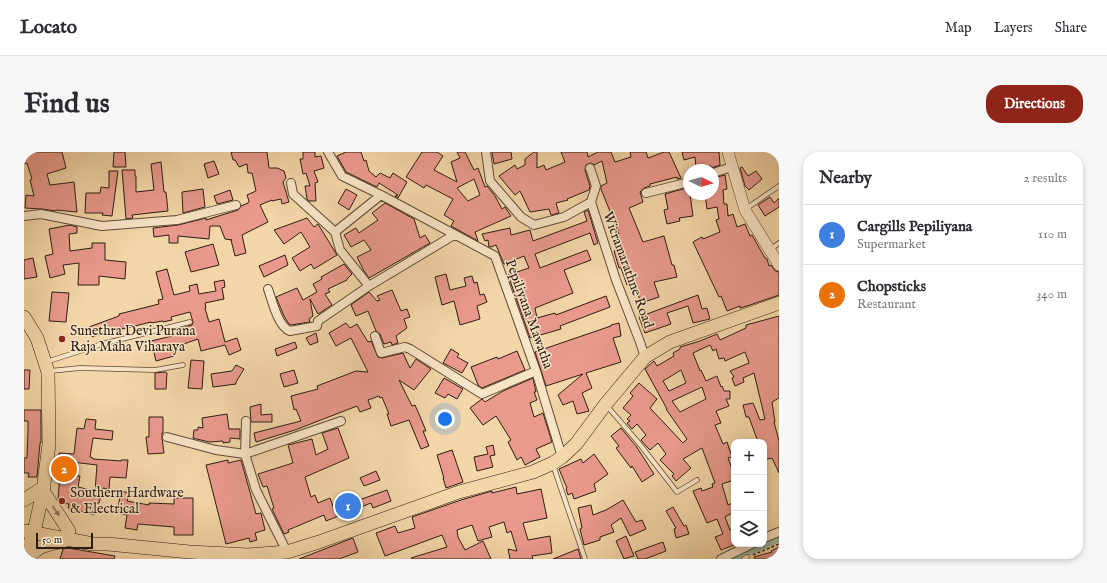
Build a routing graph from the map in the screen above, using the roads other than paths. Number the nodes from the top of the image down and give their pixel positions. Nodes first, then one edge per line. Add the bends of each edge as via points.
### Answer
1 (328, 152) edge
2 (486, 152) edge
3 (728, 152) edge
4 (732, 167) junction
5 (590, 168) dead end
6 (719, 171) edge
7 (291, 183) dead end
8 (683, 184) edge
9 (779, 186) edge
10 (646, 193) dead end
11 (381, 195) junction
12 (591, 202) junction
13 (236, 205) dead end
14 (745, 210) junction
15 (24, 216) edge
16 (335, 232) junction
17 (454, 235) junction
18 (779, 243) edge
19 (769, 250) junction
20 (779, 265) edge
21 (368, 286) junction
22 (268, 289) dead end
23 (779, 303) edge
24 (24, 317) edge
25 (190, 322) dead end
26 (376, 336) dead end
27 (645, 357) junction
28 (183, 365) dead end
29 (47, 367) junction
30 (536, 372) junction
31 (605, 405) junction
32 (246, 421) dead end
33 (341, 421) dead end
34 (167, 437) dead end
35 (245, 454) junction
36 (557, 460) junction
37 (697, 480) dead end
38 (44, 489) junction
39 (24, 500) edge
40 (29, 528) edge
41 (779, 532) edge
42 (69, 535) junction
43 (767, 537) edge
44 (746, 547) edge
45 (287, 552) junction
46 (190, 556) edge
47 (24, 559) edge
48 (27, 559) edge
49 (585, 559) edge
50 (720, 559) edge

1 - 11 street, Pepiliyana Mawatha via 342,176
2 - 12 street, Wicramarathne Road via 490,182 521,217 534,225 564,217
3 - 4 street
4 - 6 street
4 - 14 street
5 - 12 street via 596,186
7 - 16 street via 294,194
8 - 10 street
9 - 14 lane
11 - 16 street
11 - 17 street, Pepiliyana Mawatha
12 - 27 street, Wicramarathne Road via 616,280
13 - 15 street via 177,220 102,226 41,214
14 - 19 street
16 - 21 street via 340,250
17 - 21 street
17 - 30 street, Pepiliyana Mawatha via 495,256
18 - 19 lane
19 - 20 street
21 - 22 street via 318,321 317,326 290,332 280,320
23 - 27 main road via 670,342
24 - 29 main road via 37,338
25 - 29 lane via 102,344
26 - 30 street via 382,353 405,347 410,349 482,394
27 - 31 main road
28 - 29 lane via 155,370
29 - 38 main road via 50,444
30 - 36 street, Pepiliyana Mawatha
31 - 36 main road via 576,444
31 - 37 lane via 677,492
32 - 35 street
33 - 35 street
34 - 35 street via 216,450
35 - 45 street via 256,490
36 - 45 main road via 533,472 459,492
36 - 49 lane
38 - 39 main road
38 - 40 main road
38 -> 42 main road
40 - 42 main road
40 - 47 main road
41 - 43 street
42 - 46 main road via 93,544
42 - 48 main road via 35,549
44 - 50 street
45 - 46 main road

